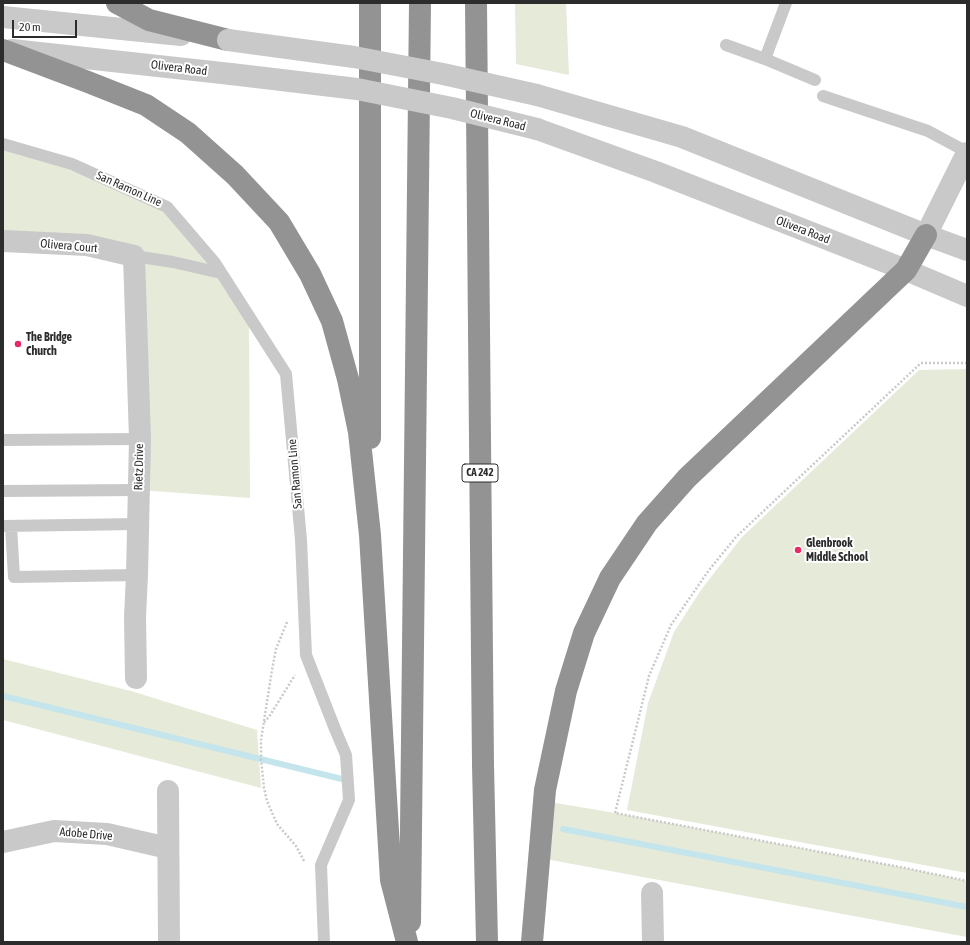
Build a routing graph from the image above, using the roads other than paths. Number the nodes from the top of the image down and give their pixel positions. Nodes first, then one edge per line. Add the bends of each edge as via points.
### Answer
1 (117, 3) edge
2 (370, 3) edge
3 (420, 3) edge
4 (476, 3) edge
5 (786, 3) edge
6 (3, 17) edge
7 (228, 40) junction
8 (726, 45) dead end
9 (3, 49) edge
10 (765, 58) junction
11 (815, 80) dead end
12 (823, 96) dead end
13 (3, 144) edge
14 (967, 152) edge
15 (926, 235) junction
16 (3, 241) edge
17 (967, 250) edge
18 (134, 256) junction
19 (906, 270) junction
20 (221, 273) junction
21 (967, 296) edge
22 (140, 439) junction
23 (3, 440) edge
24 (139, 490) junction
25 (3, 491) edge
26 (138, 524) junction
27 (7, 526) edge
28 (370, 535) junction
29 (137, 575) junction
30 (136, 678) dead end
31 (168, 791) dead end
32 (3, 842) edge
33 (168, 848) junction
34 (652, 893) dead end
35 (169, 942) edge
36 (324, 942) edge
37 (408, 942) edge
38 (486, 942) edge
39 (532, 942) edge
40 (653, 942) edge

1 - 7 highway via 149,20
2 - 28 highway
3 - 37 highway
4 - 38 highway, CA 242
5 - 10 lane
6 - 7 street
7 - 15 street, bridge via 354,57 537,95 682,137
8 - 10 lane
9 - 19 street, Olivera Road, bridge via 358,89 452,108 537,129 656,172
9 - 28 highway via 146,105 188,133 235,175 279,222 310,274 332,321 348,379 358,432
10 - 11 lane
12 - 14 lane via 928,131
13 - 20 lane, San Ramon Line via 72,164 167,207
14 - 15 street
15 - 17 street
15 - 19 highway
16 - 18 street, Olivera Court via 87,245
18 - 20 lane
18 - 22 street, Rietz Drive
19 - 21 street, Olivera Road
19 - 39 highway via 687,478 647,523 610,578 584,633 564,699 545,790
20 - 36 lane, San Ramon Line via 286,374 301,540 306,655 346,755 349,800 321,865
22 - 23 lane
22 - 24 street, Rietz Drive
24 - 25 lane
24 - 26 street, Rietz Drive
26 - 27 lane
26 - 29 street, Rietz Drive
27 - 29 lane via 14,576
28 - 37 highway via 391,880
29 - 30 street, Rietz Drive
31 - 33 street
32 - 33 street, Adobe Drive via 54,831 107,834
33 - 35 street
34 - 40 street

